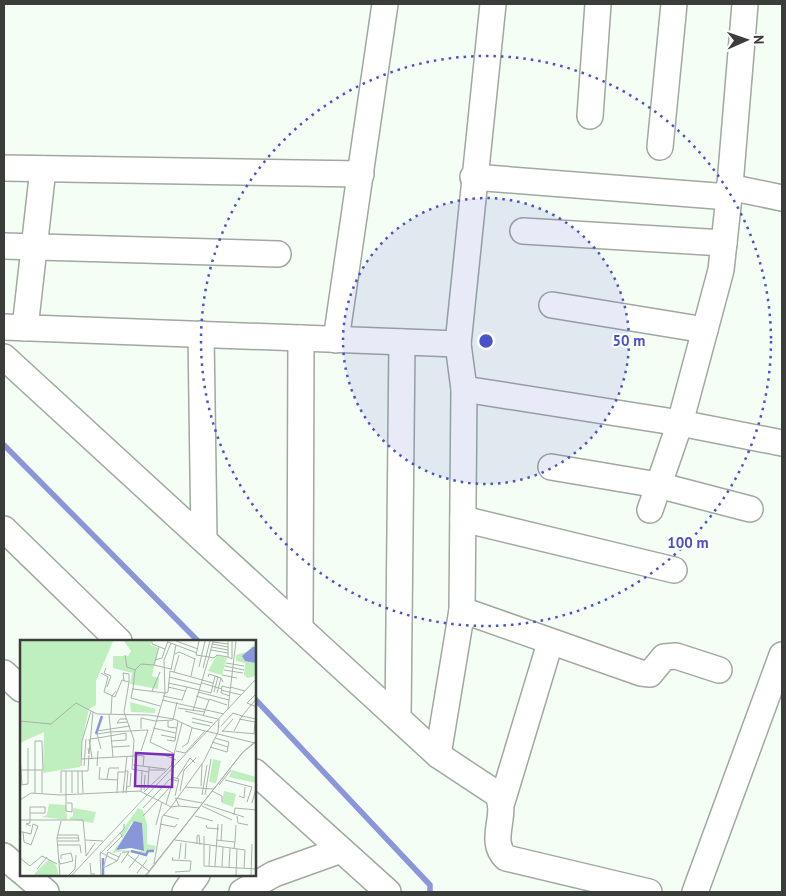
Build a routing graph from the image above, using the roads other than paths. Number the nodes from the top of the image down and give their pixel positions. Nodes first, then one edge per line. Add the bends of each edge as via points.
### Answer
1 (385, 4) edge
2 (493, 4) edge
3 (598, 4) edge
4 (674, 4) edge
5 (745, 4) edge
6 (590, 116) dead end
7 (660, 147) dead end
8 (4, 168) edge
9 (43, 169) junction
10 (361, 174) junction
11 (474, 177) junction
12 (729, 192) junction
13 (782, 198) edge
14 (523, 231) dead end
15 (724, 243) junction
16 (4, 246) edge
17 (34, 247) junction
18 (278, 254) dead end
19 (552, 305) dead end
20 (14, 327) edge
21 (705, 330) junction
22 (201, 334) junction
23 (301, 338) junction
24 (336, 340) junction
25 (402, 342) junction
26 (458, 344) junction
27 (4, 357) edge
28 (464, 389) junction
29 (680, 422) junction
30 (782, 443) edge
31 (552, 467) dead end
32 (658, 485) junction
33 (750, 509) dead end
34 (650, 510) dead end
35 (463, 519) junction
36 (4, 529) edge
37 (204, 540) junction
38 (674, 570) dead end
39 (462, 610) junction
40 (300, 627) junction
41 (119, 640) edge
42 (550, 643) junction
43 (782, 655) edge
44 (719, 670) dead end
45 (4, 673) edge
46 (20, 688) edge
47 (398, 718) junction
48 (438, 754) junction
49 (256, 773) edge
50 (502, 802) junction
51 (341, 850) junction
52 (4, 856) edge
53 (20, 870) edge
54 (27, 876) edge
55 (196, 876) edge
56 (46, 892) edge
57 (185, 892) edge
58 (244, 892) edge
59 (388, 892) edge
60 (649, 892) edge
61 (695, 892) edge

1 - 10 street
2 - 11 street
3 - 6 street
4 - 7 street
5 - 12 street
8 - 9 street
9 - 10 street
9 - 17 street
10 - 24 street
11 - 12 street
11 - 26 street
12 - 13 street
12 - 15 street
14 - 15 street
15 - 21 street via 721,270
16 - 17 street
17 - 18 street
17 - 20 street
19 - 21 street
20 - 22 street
21 - 29 street
22 - 23 street
22 - 37 street
23 - 24 street
23 - 40 street
24 - 25 street
25 - 26 street
25 - 47 street
26 - 28 street
27 - 37 street
28 - 29 street
28 - 35 street
29 - 30 street
29 - 32 street
31 - 32 street
32 - 33 street
32 - 34 street
35 - 38 street
35 - 39 street
36 - 41 street
37 - 40 street
39 - 42 street
39 - 48 street
40 - 47 street
42 - 44 street via 641,673 650,674 664,657 676,656
42 - 50 street
43 - 61 street
45 - 46 street
47 - 48 street
48 - 50 street via 497,794
49 - 51 street
50 - 60 street via 497,844 506,858
51 - 58 street via 274,874
51 - 59 street
52 - 53 street
54 - 56 street
55 - 57 street

